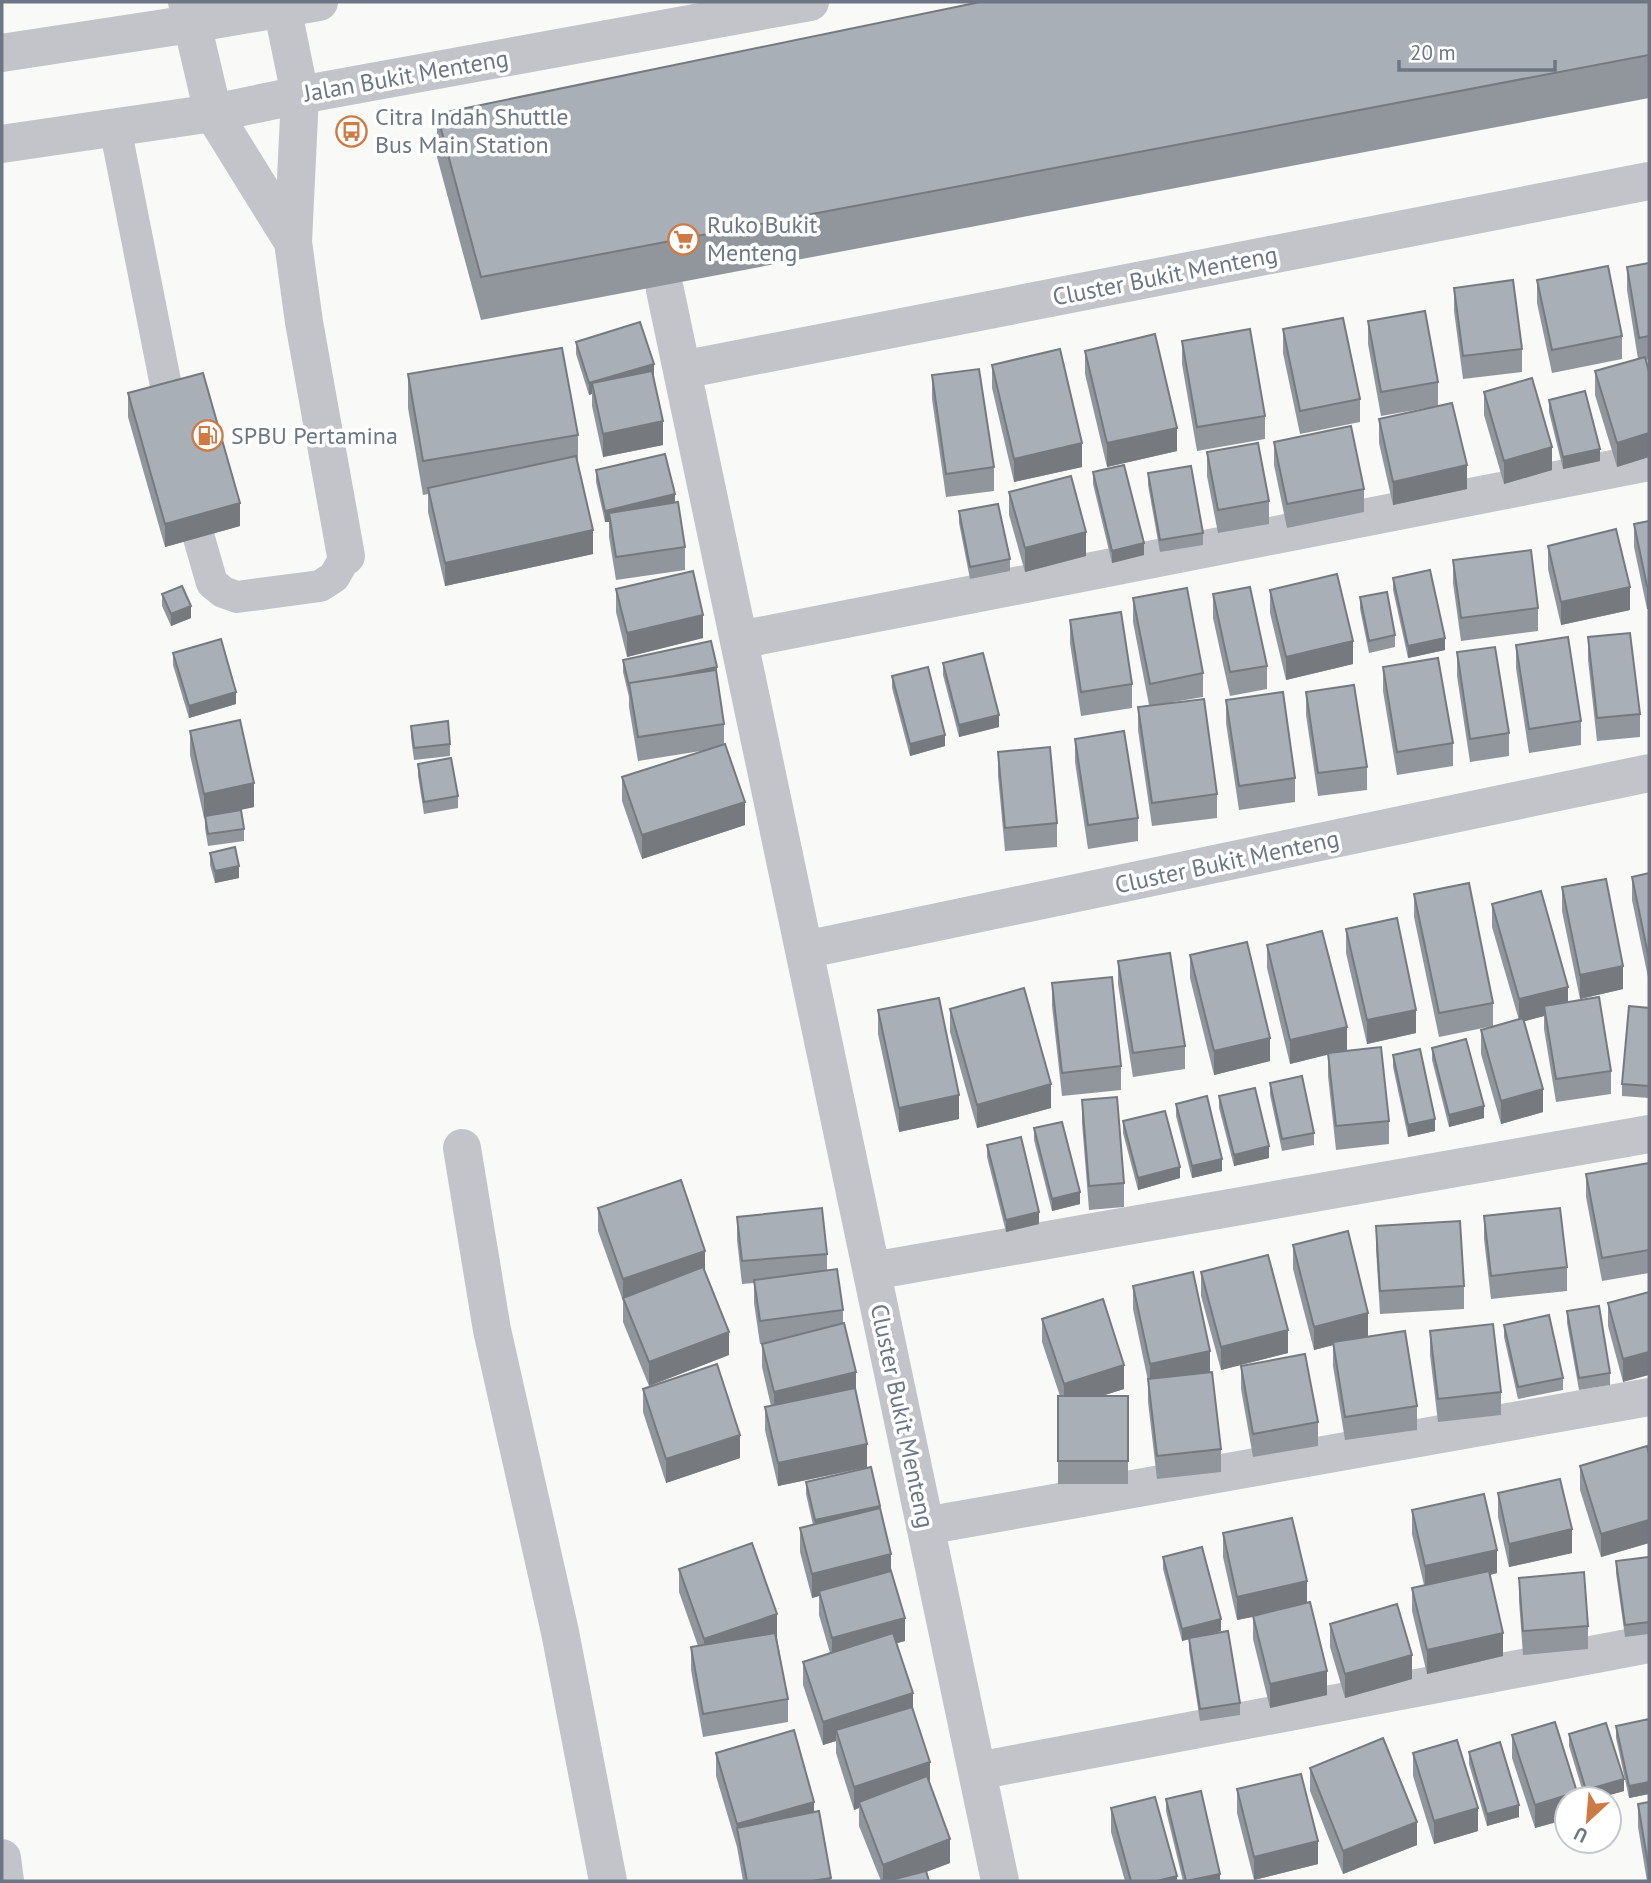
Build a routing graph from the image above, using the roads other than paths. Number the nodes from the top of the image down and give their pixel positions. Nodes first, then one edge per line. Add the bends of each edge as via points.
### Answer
1 (320, 2) edge
2 (810, 2) edge
3 (282, 5) edge
4 (189, 13) edge
5 (2, 53) edge
6 (300, 95) junction
7 (213, 113) junction
8 (115, 127) junction
9 (2, 144) edge
10 (1649, 181) edge
11 (293, 242) junction
12 (665, 290) dead end
13 (682, 370) junction
14 (170, 405) edge
15 (1649, 462) edge
16 (199, 538) edge
17 (346, 556) joint
18 (739, 640) junction
19 (1649, 773) edge
20 (804, 950) junction
21 (1649, 1134) edge
22 (462, 1148) dead end
23 (872, 1271) junction
24 (1649, 1397) edge
25 (925, 1526) junction
26 (1649, 1644) edge
27 (977, 1771) junction
28 (2, 1858) edge
29 (5, 1881) edge
30 (608, 1881) edge
31 (1000, 1881) edge

1 - 3 street
2 - 6 street, Jalan Bukit Menteng
3 - 4 street
3 - 6 street
4 - 5 street
4 - 7 street
6 - 7 street, Jalan Bukit Menteng
6 - 11 street
7 - 8 street, Jalan Bukit Menteng
7 - 11 street
8 - 9 street, Jalan Bukit Menteng
8 - 14 lane
10 - 13 street, Cluster Bukit Menteng
11 - 17 street
12 - 13 street, Cluster Bukit Menteng
13 - 18 street, Cluster Bukit Menteng
15 - 18 street
16 - 17 lane via 212,583 237,597 320,586 334,577
18 - 20 street, Cluster Bukit Menteng
19 - 20 street, Cluster Bukit Menteng
20 - 23 street, Cluster Bukit Menteng
21 - 23 street
22 - 30 street via 492,1330 560,1632
23 - 25 street, Cluster Bukit Menteng
24 - 25 street
25 - 27 street, Cluster Bukit Menteng
26 - 27 street
27 - 31 street, Cluster Bukit Menteng
28 - 29 street

